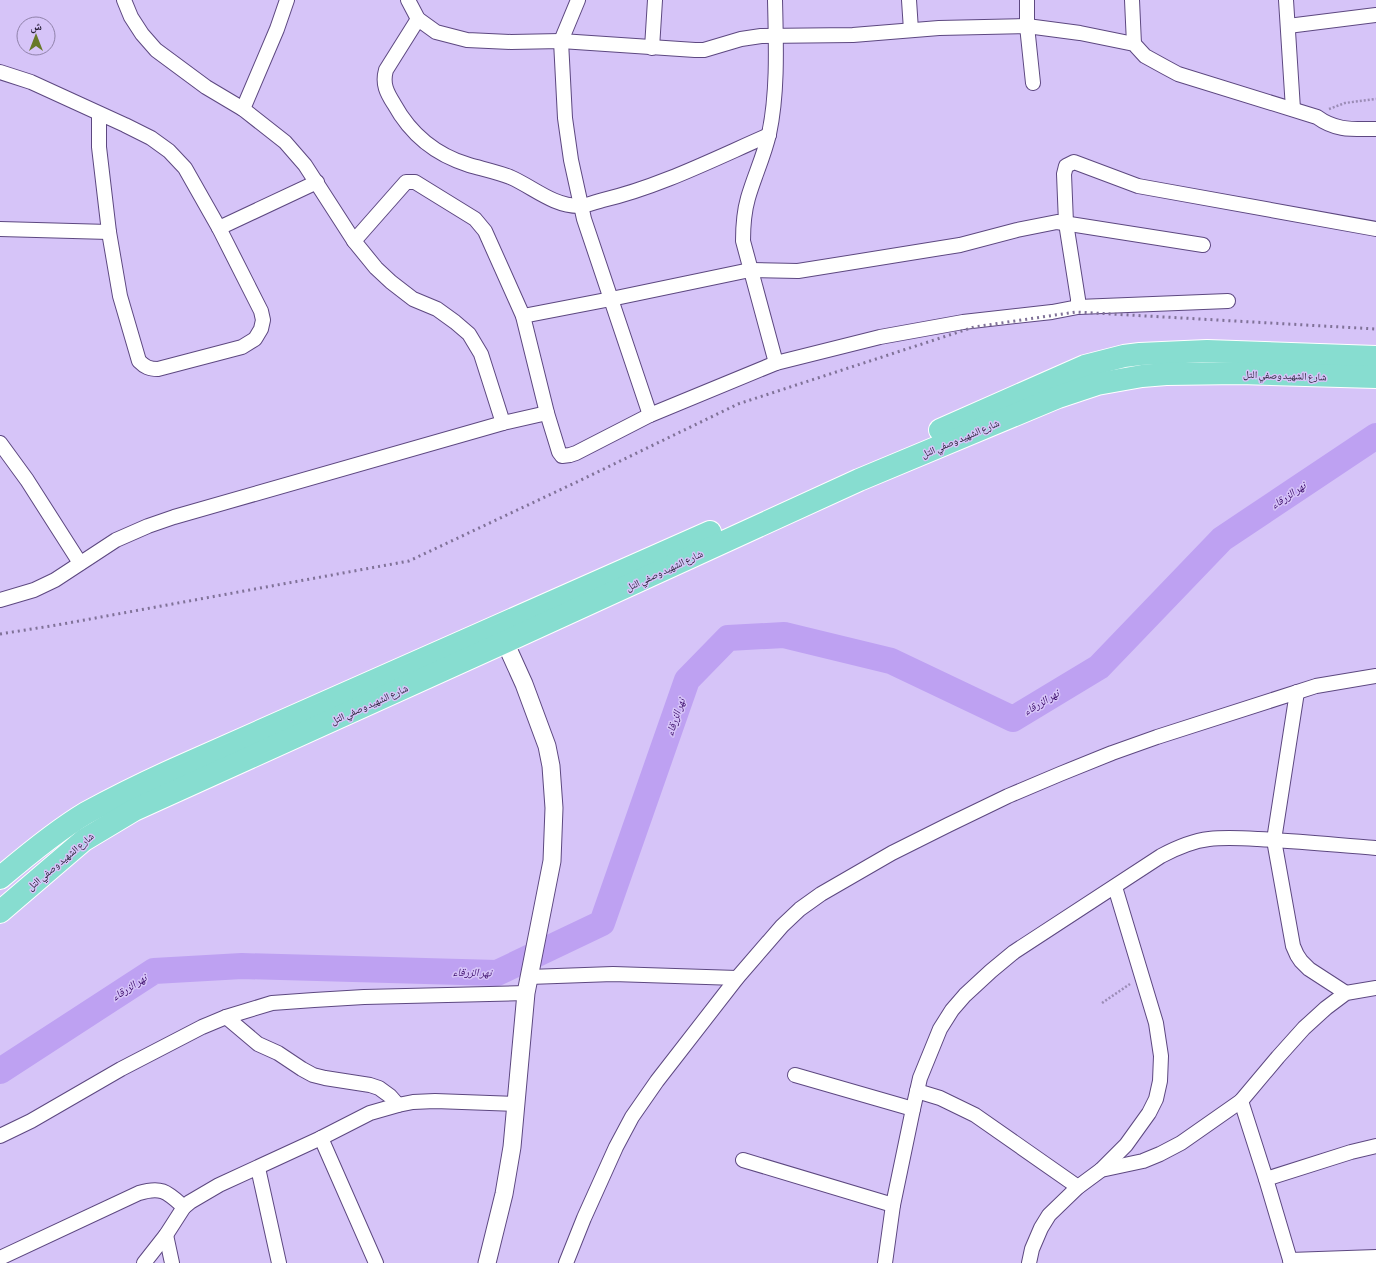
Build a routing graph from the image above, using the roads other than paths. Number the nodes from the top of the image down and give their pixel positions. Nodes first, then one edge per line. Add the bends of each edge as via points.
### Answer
1 (124, 0) edge
2 (287, 0) edge
3 (408, 0) edge
4 (578, 0) edge
5 (655, 0) edge
6 (775, 0) edge
7 (909, 0) edge
8 (1026, 0) edge
9 (1132, 0) edge
10 (1286, 0) edge
11 (1376, 15) edge
12 (418, 19) junction
13 (1027, 26) junction
14 (1288, 26) junction
15 (911, 30) junction
16 (776, 36) junction
17 (561, 41) junction
18 (1134, 44) junction
19 (652, 48) junction
20 (0, 72) edge
21 (1033, 83) dead end
22 (243, 109) junction
23 (1293, 109) junction
24 (99, 114) junction
25 (1376, 129) edge
26 (769, 135) junction
27 (317, 182) junction
28 (580, 206) junction
29 (1066, 223) junction
30 (219, 228) junction
31 (0, 229) edge
32 (1376, 229) edge
33 (109, 232) junction
34 (354, 241) junction
35 (1203, 245) dead end
36 (750, 270) junction
37 (611, 299) junction
38 (1228, 301) dead end
39 (1078, 307) junction
40 (522, 316) junction
41 (1140, 354) junction
42 (1376, 357) edge
43 (776, 363) junction
44 (1142, 376) junction
45 (1376, 377) edge
46 (547, 413) junction
47 (650, 416) junction
48 (503, 423) junction
49 (0, 443) edge
50 (80, 563) junction
51 (0, 600) edge
52 (506, 642) junction
53 (1376, 676) edge
54 (1297, 692) junction
55 (1274, 840) junction
56 (1376, 848) edge
57 (1, 877) edge
58 (1115, 887) junction
59 (19, 896) junction
60 (0, 912) edge
61 (736, 978) junction
62 (528, 985) junction
63 (1376, 988) edge
64 (1346, 993) junction
65 (226, 1017) junction
66 (795, 1075) dead end
67 (917, 1091) junction
68 (1241, 1101) junction
69 (516, 1104) junction
70 (398, 1105) junction
71 (913, 1108) junction
72 (0, 1136) edge
73 (322, 1138) junction
74 (1376, 1146) edge
75 (743, 1160) dead end
76 (258, 1168) junction
77 (1101, 1170) junction
78 (1266, 1179) junction
79 (1078, 1187) junction
80 (893, 1205) junction
81 (184, 1207) junction
82 (166, 1235) junction
83 (1376, 1257) edge
84 (0, 1258) edge
85 (1290, 1262) edge
86 (144, 1263) edge
87 (172, 1263) edge
88 (279, 1263) edge
89 (376, 1263) edge
90 (487, 1263) edge
91 (566, 1263) edge
92 (885, 1263) edge
93 (1029, 1263) edge

1 - 22 street via 131,17 156,50 206,87
2 - 22 street
3 - 12 street
4 - 17 street
5 - 19 street
6 - 16 street
7 - 15 street
8 - 13 street
9 - 18 street
10 - 14 street
11 - 14 street
12 - 17 street via 436,32 467,40
12 - 28 street via 384,76 388,93 411,130 440,154 509,177 555,201
13 - 15 street
13 - 18 street
13 - 21 street
14 - 23 street
15 - 16 street via 853,35
16 - 19 street via 741,39 704,50
16 - 26 street via 774,98
17 - 19 street
17 - 28 street via 565,118
18 - 23 street via 1146,56 1178,74
20 - 24 street via 31,82
22 - 27 street via 286,142
23 - 25 street via 1317,117 1331,126
24 - 30 street via 151,138 169,151 185,168
24 - 33 street via 99,147
26 - 28 street via 635,192
26 - 36 street via 748,198 743,223 743,241
27 - 30 street
27 - 34 street
28 - 37 street
29 - 32 street via 1064,169 1074,162 1138,186
29 - 35 street
29 - 36 street via 1046,224 960,245 798,271
29 - 39 street
30 - 33 street via 260,311 263,320 261,329 255,338 242,347 158,369 145,367 139,360 120,296
31 - 33 street
34 - 40 street via 402,185 406,182 415,182 475,219 485,231
34 - 48 street via 391,282 413,299 447,316 469,334 481,354
36 - 37 street
36 - 43 street
37 - 40 street
37 - 47 street
38 - 39 street
39 - 43 street via 963,322 880,337
40 - 46 street
41 - 42 main road, شارع الشهيد وصفي التل via 1207,351
41 - 44 main road
41 - 57 main road, شارع الشهيد وصفي التل via 1085,366 129,790 85,814 40,845
43 - 47 street
44 - 45 main road, شارع الشهيد وصفي التل via 1240,373
44 - 52 main road, شارع الشهيد وصفي التل via 1097,384 1058,397 866,477
46 - 47 street via 558,452 562,456 576,453
46 - 48 street
48 - 50 street via 174,517 116,540
49 - 50 street
50 - 51 street via 55,580 34,590
52 - 59 main road, شارع الشهيد وصفي التل via 134,810 84,840
52 - 62 street via 547,746 554,808 552,861
53 - 54 street via 1316,686
54 - 55 street
54 - 61 street via 1112,753 1008,796 927,836 845,879 800,909
55 - 56 street
55 - 58 street via 1225,838 1188,844 1161,856
55 - 64 street via 1293,946 1297,955 1313,972
57 - 59 main road
58 - 67 street via 1014,952 965,995 940,1029
58 - 77 street via 1156,1022 1161,1056 1160,1081 1156,1099 1149,1113 1126,1145
59 - 60 main road, شارع الشهيد وصفي التل
61 - 62 street via 613,974
61 - 91 street via 632,1117 616,1147
62 - 65 street via 272,1004
62 - 69 street
63 - 64 street
64 - 68 street via 1304,1028
65 - 70 street via 258,1044 313,1075 370,1085 390,1096
65 - 72 street via 202,1027
66 - 71 street
67 - 71 street
67 - 79 street via 940,1098 975,1115
68 - 77 street via 1181,1143 1160,1154 1143,1161
68 - 78 street
69 - 70 street via 413,1102
69 - 90 street via 509,1170
70 - 73 street via 370,1113
71 - 80 street
73 - 76 street
73 - 89 street
74 - 78 street
75 - 80 street
76 - 81 street via 201,1195
76 - 88 street
77 - 79 street
78 - 85 street
79 - 93 street via 1049,1215 1032,1248
80 - 92 street
81 - 82 street
81 - 84 street via 161,1190 149,1189
82 - 86 street
82 - 87 street
83 - 85 street

